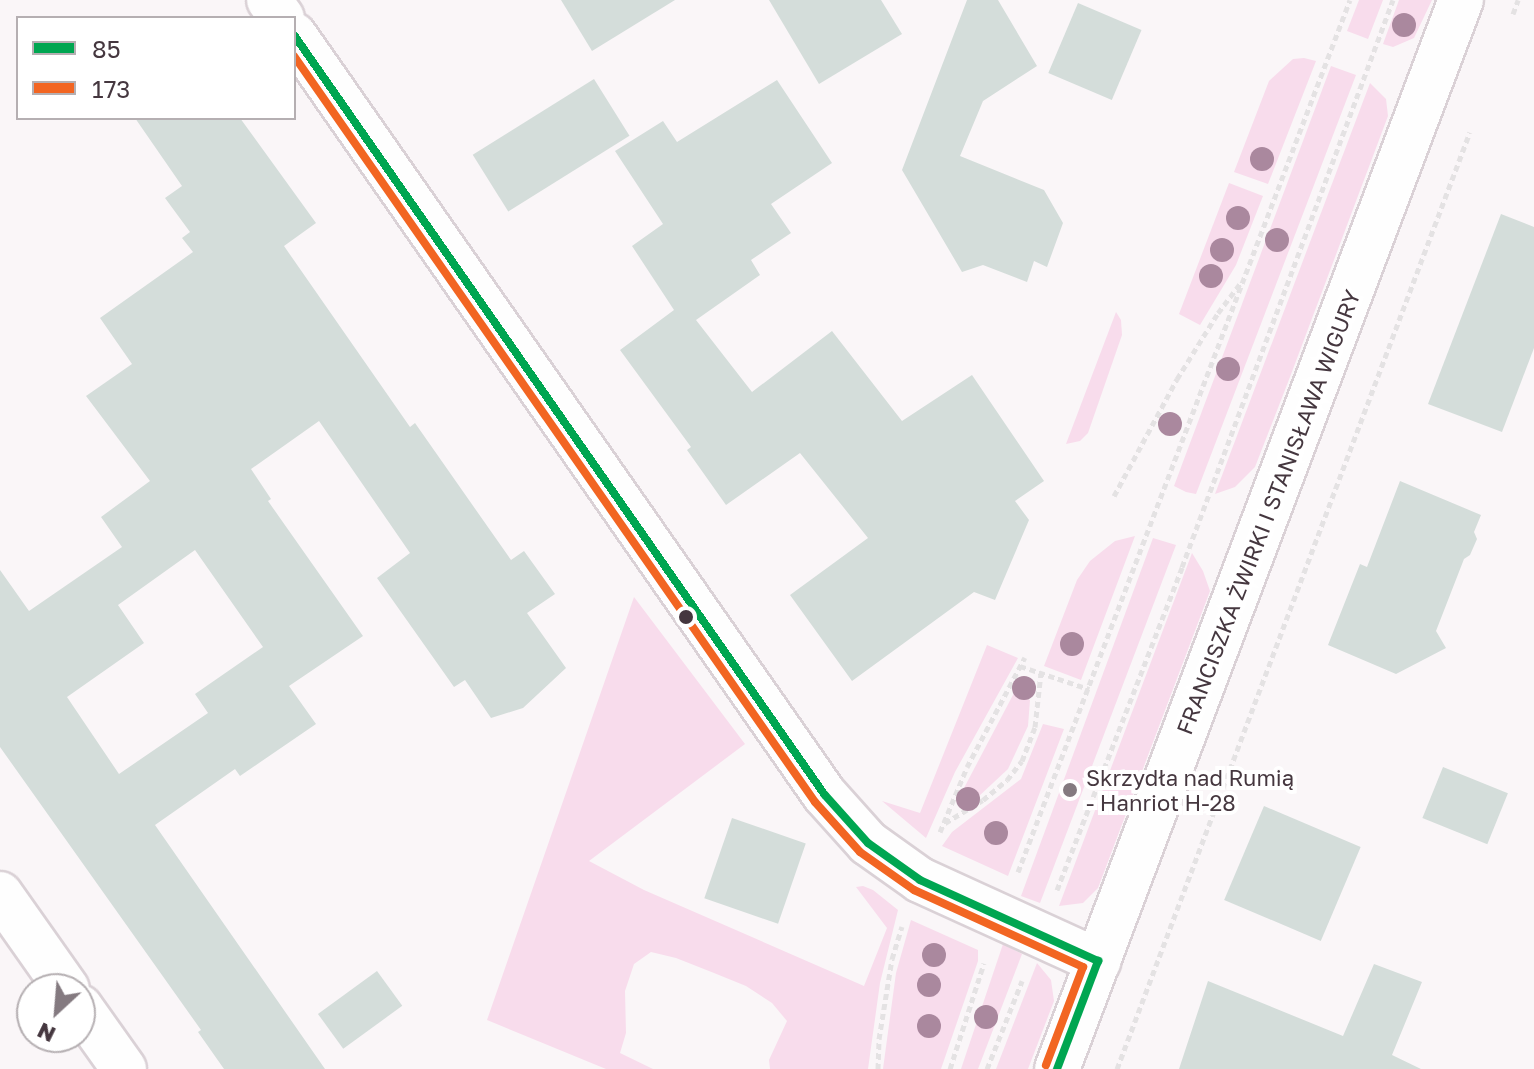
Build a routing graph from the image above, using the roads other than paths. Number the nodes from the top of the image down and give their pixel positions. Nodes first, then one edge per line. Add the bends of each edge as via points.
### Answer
1 (1461, 0) edge
2 (296, 38) edge
3 (0, 894) edge
4 (1098, 961) junction
5 (56, 973) edge
6 (96, 1030) edge
7 (124, 1069) edge
8 (1057, 1069) edge

1 - 4 street, FRANCISZKA ŻWIRKI I STANISŁAWA WIGURY
2 - 4 street via 824,794 868,843 912,875
3 - 5 street
4 - 8 street, FRANCISZKA ŻWIRKI I STANISŁAWA WIGURY
6 - 7 street

